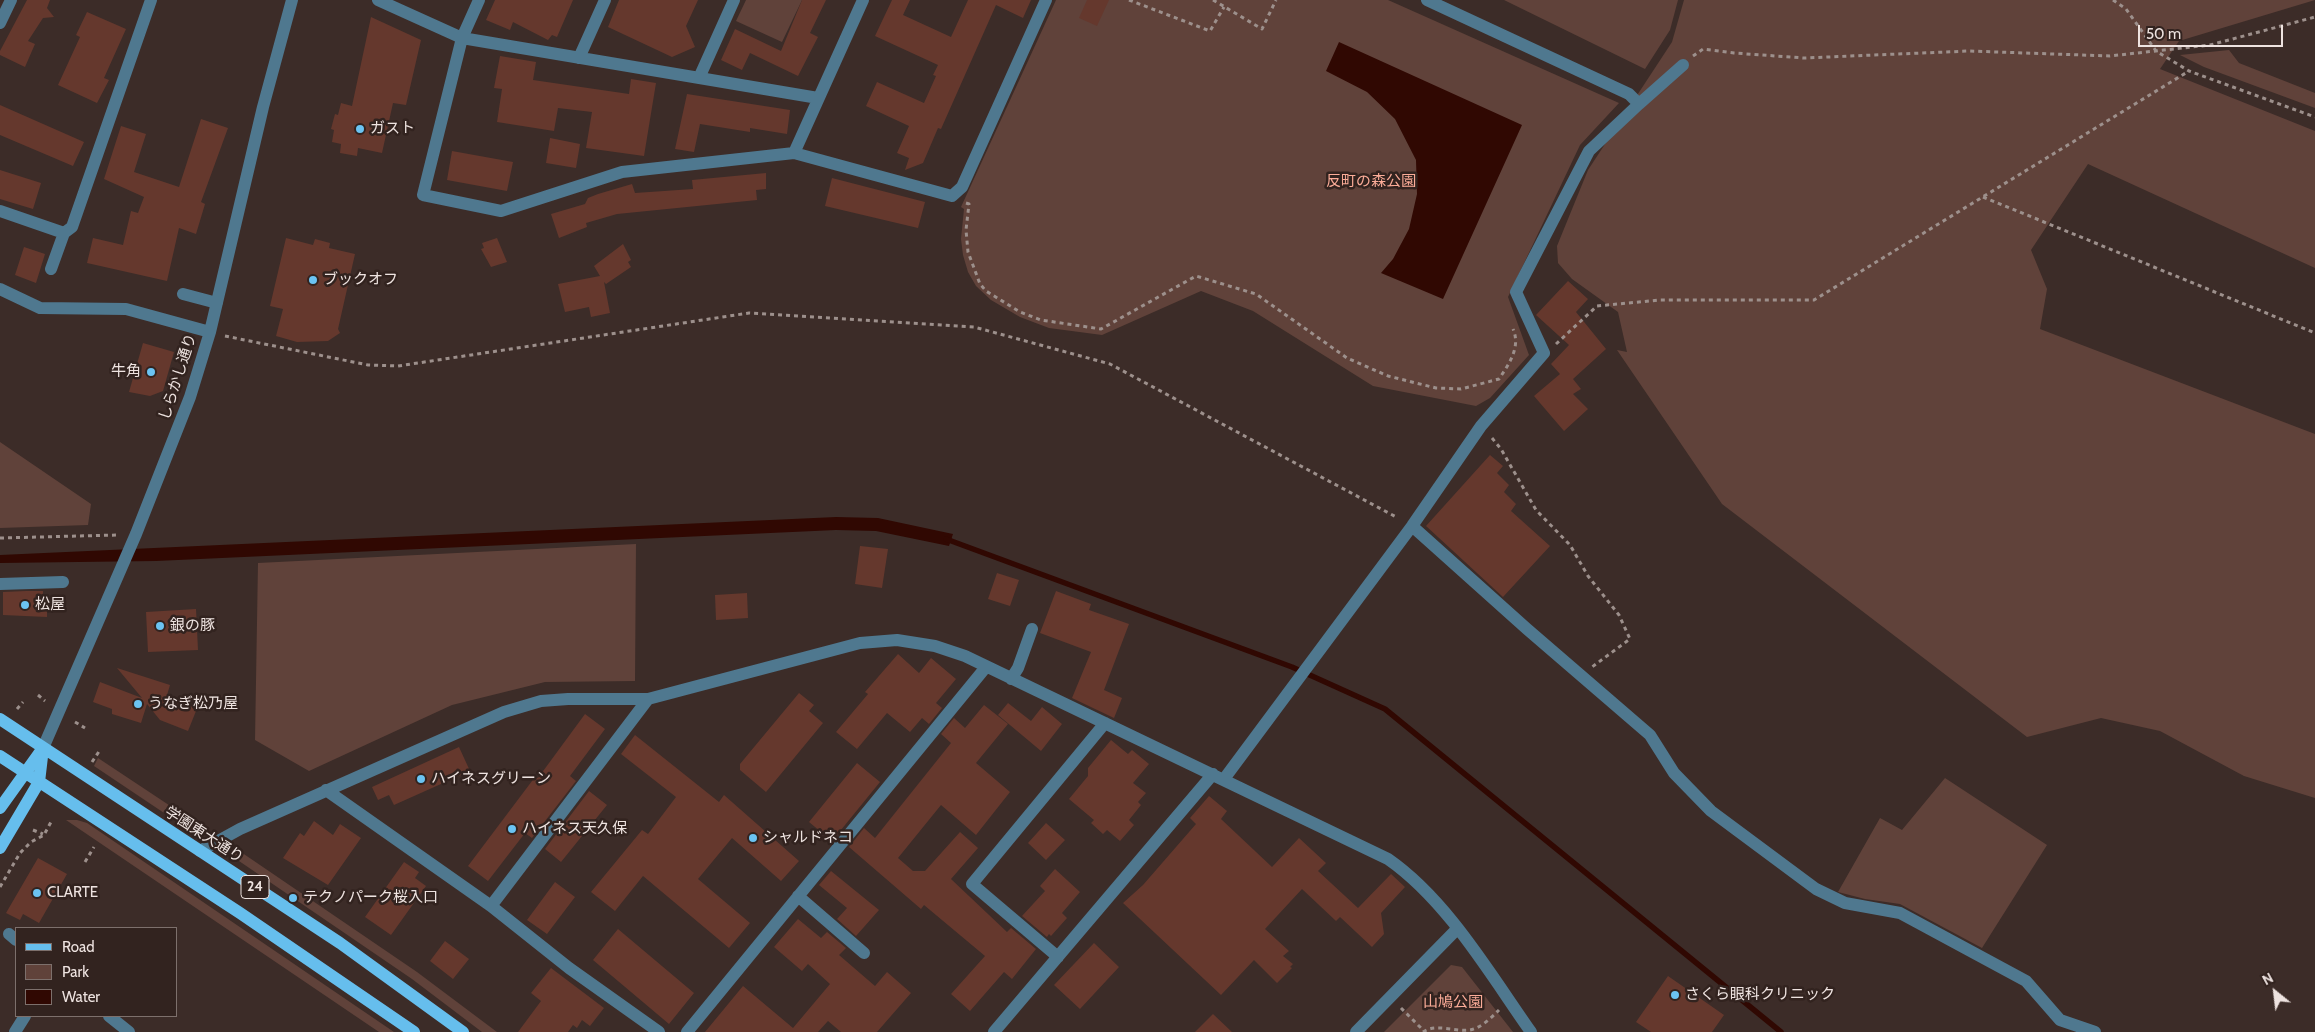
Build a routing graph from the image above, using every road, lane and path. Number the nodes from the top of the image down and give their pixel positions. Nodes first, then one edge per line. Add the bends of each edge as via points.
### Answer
1 (11, 0) edge
2 (151, 0) edge
3 (292, 0) edge
4 (378, 0) edge
5 (479, 0) edge
6 (605, 0) edge
7 (734, 0) edge
8 (863, 0) edge
9 (1046, 0) edge
10 (1129, 0) edge
11 (1213, 0) edge
12 (1276, 0) edge
13 (1426, 0) edge
14 (2113, 0) edge
15 (1224, 7) junction
16 (2315, 17) edge
17 (0, 23) edge
18 (462, 38) junction
19 (2156, 51) junction
20 (579, 58) junction
21 (1683, 65) joint
22 (2189, 72) junction
23 (699, 78) junction
24 (818, 98) junction
25 (1639, 104) junction
26 (2315, 117) edge
27 (794, 153) junction
28 (952, 196) junction
29 (1982, 197) junction
30 (0, 211) edge
31 (64, 233) junction
32 (51, 269) dead end
33 (0, 289) edge
34 (183, 294) dead end
35 (217, 303) junction
36 (1510, 321) dead end
37 (210, 332) junction
38 (2315, 333) edge
39 (1544, 353) junction
40 (1482, 426) junction
41 (1412, 526) junction
42 (136, 534) junction
43 (0, 538) edge
44 (63, 582) dead end
45 (0, 584) edge
46 (1032, 629) dead end
47 (986, 667) junction
48 (1581, 676) junction
49 (1011, 679) junction
50 (38, 695) dead end
51 (648, 698) junction
52 (45, 701) dead end
53 (23, 702) dead end
54 (18, 709) dead end
55 (0, 719) edge
56 (75, 722) dead end
57 (1105, 723) junction
58 (85, 728) dead end
59 (43, 748) junction
60 (100, 750) dead end
61 (0, 756) edge
62 (90, 765) dead end
63 (24, 772) junction
64 (1219, 777) junction
65 (39, 782) junction
66 (326, 790) junction
67 (0, 808) edge
68 (52, 820) dead end
69 (33, 830) dead end
70 (44, 834) junction
71 (94, 847) dead end
72 (0, 848) edge
73 (200, 851) junction
74 (85, 862) dead end
75 (0, 887) edge
76 (798, 896) junction
77 (491, 906) junction
78 (1457, 929) junction
79 (864, 953) dead end
80 (1058, 957) junction
81 (1401, 1008) dead end
82 (1500, 1010) dead end
83 (24, 1017) edge
84 (110, 1017) edge
85 (1424, 1031) edge
86 (15, 1032) edge
87 (130, 1032) edge
88 (414, 1032) edge
89 (462, 1032) edge
90 (659, 1032) edge
91 (687, 1032) edge
92 (994, 1032) edge
93 (1356, 1032) edge
94 (1531, 1032) edge
95 (2095, 1032) edge

1 - 17 street
2 - 31 street via 72,227
3 - 35 street, しらかし通り
4 - 18 street
5 - 18 street
6 - 20 street
7 - 23 street
8 - 24 street
9 - 28 street via 962,187
10 - 15 path via 1210,31
11 - 15 path
12 - 15 path via 1262,29
13 - 25 street via 1630,94
14 - 19 path via 2126,9
16 - 19 path via 2237,39
18 - 20 street
18 - 27 street via 423,195 501,211 622,172
19 - 21 path via 2110,56 1969,51 1804,58 1703,48
19 - 22 path
20 - 23 street
21 - 25 street
22 - 26 path
22 - 29 path
23 - 24 street
24 - 27 street
25 - 39 street via 1589,151 1516,292
27 - 28 street
28 - 36 path via 969,204 968,252 980,284 1020,312 1041,320 1101,329 1196,276 1256,294 1347,358 1388,376 1436,388 1461,389 1499,378 1513,357 1517,337
29 - 38 path
29 - 39 path via 1814,300 1660,300 1597,306
30 - 31 street
31 - 32 street
33 - 37 street via 40,308 126,308
34 - 35 street
35 - 37 street, しらかし通り
37 - 41 path via 368,365 398,366 749,313 974,327 1110,364
37 - 42 street, しらかし通り via 190,397
39 - 40 street
40 - 41 street
40 - 48 path via 1501,449 1536,510 1570,545 1588,576 1620,615 1630,639
41 - 48 street
41 - 64 street via 1296,683
42 - 43 path
42 - 59 street, しらかし通り
44 - 45 street
46 - 49 street
47 - 49 street
47 - 51 street via 935,646 897,640 860,643
47 - 76 street
48 - 95 street via 1650,735 1674,774 1711,811 1816,889 1845,903 1900,913 2026,981 2060,1020
49 - 57 street
50 - 52 path
51 - 66 street via 541,701 504,712
51 - 77 street
53 - 54 path
55 - 59 main road, 学園東大通り
56 - 58 path
57 - 64 street
57 - 80 street via 972,884
59 - 63 main road
59 - 65 main road
59 - 73 main road, 学園東大通り / 24
60 - 62 path
61 - 63 main road
63 - 65 main road, 24
63 - 67 main road
64 - 78 street via 1388,859 1409,874
64 - 80 street
65 - 72 main road
65 - 88 main road, 24 via 240,912
66 - 73 street via 233,832
66 - 77 street
68 - 70 path
69 - 70 path
70 - 75 path via 20,853
71 - 74 path
73 - 89 main road, 学園東大通り / 24 via 340,943
76 - 79 street
76 - 91 street
77 - 90 street via 569,968
78 - 93 street
78 - 94 street
80 - 92 street
81 - 85 path
82 - 85 path via 1491,1019 1468,1031 1430,1028
83 - 86 street
84 - 87 street

